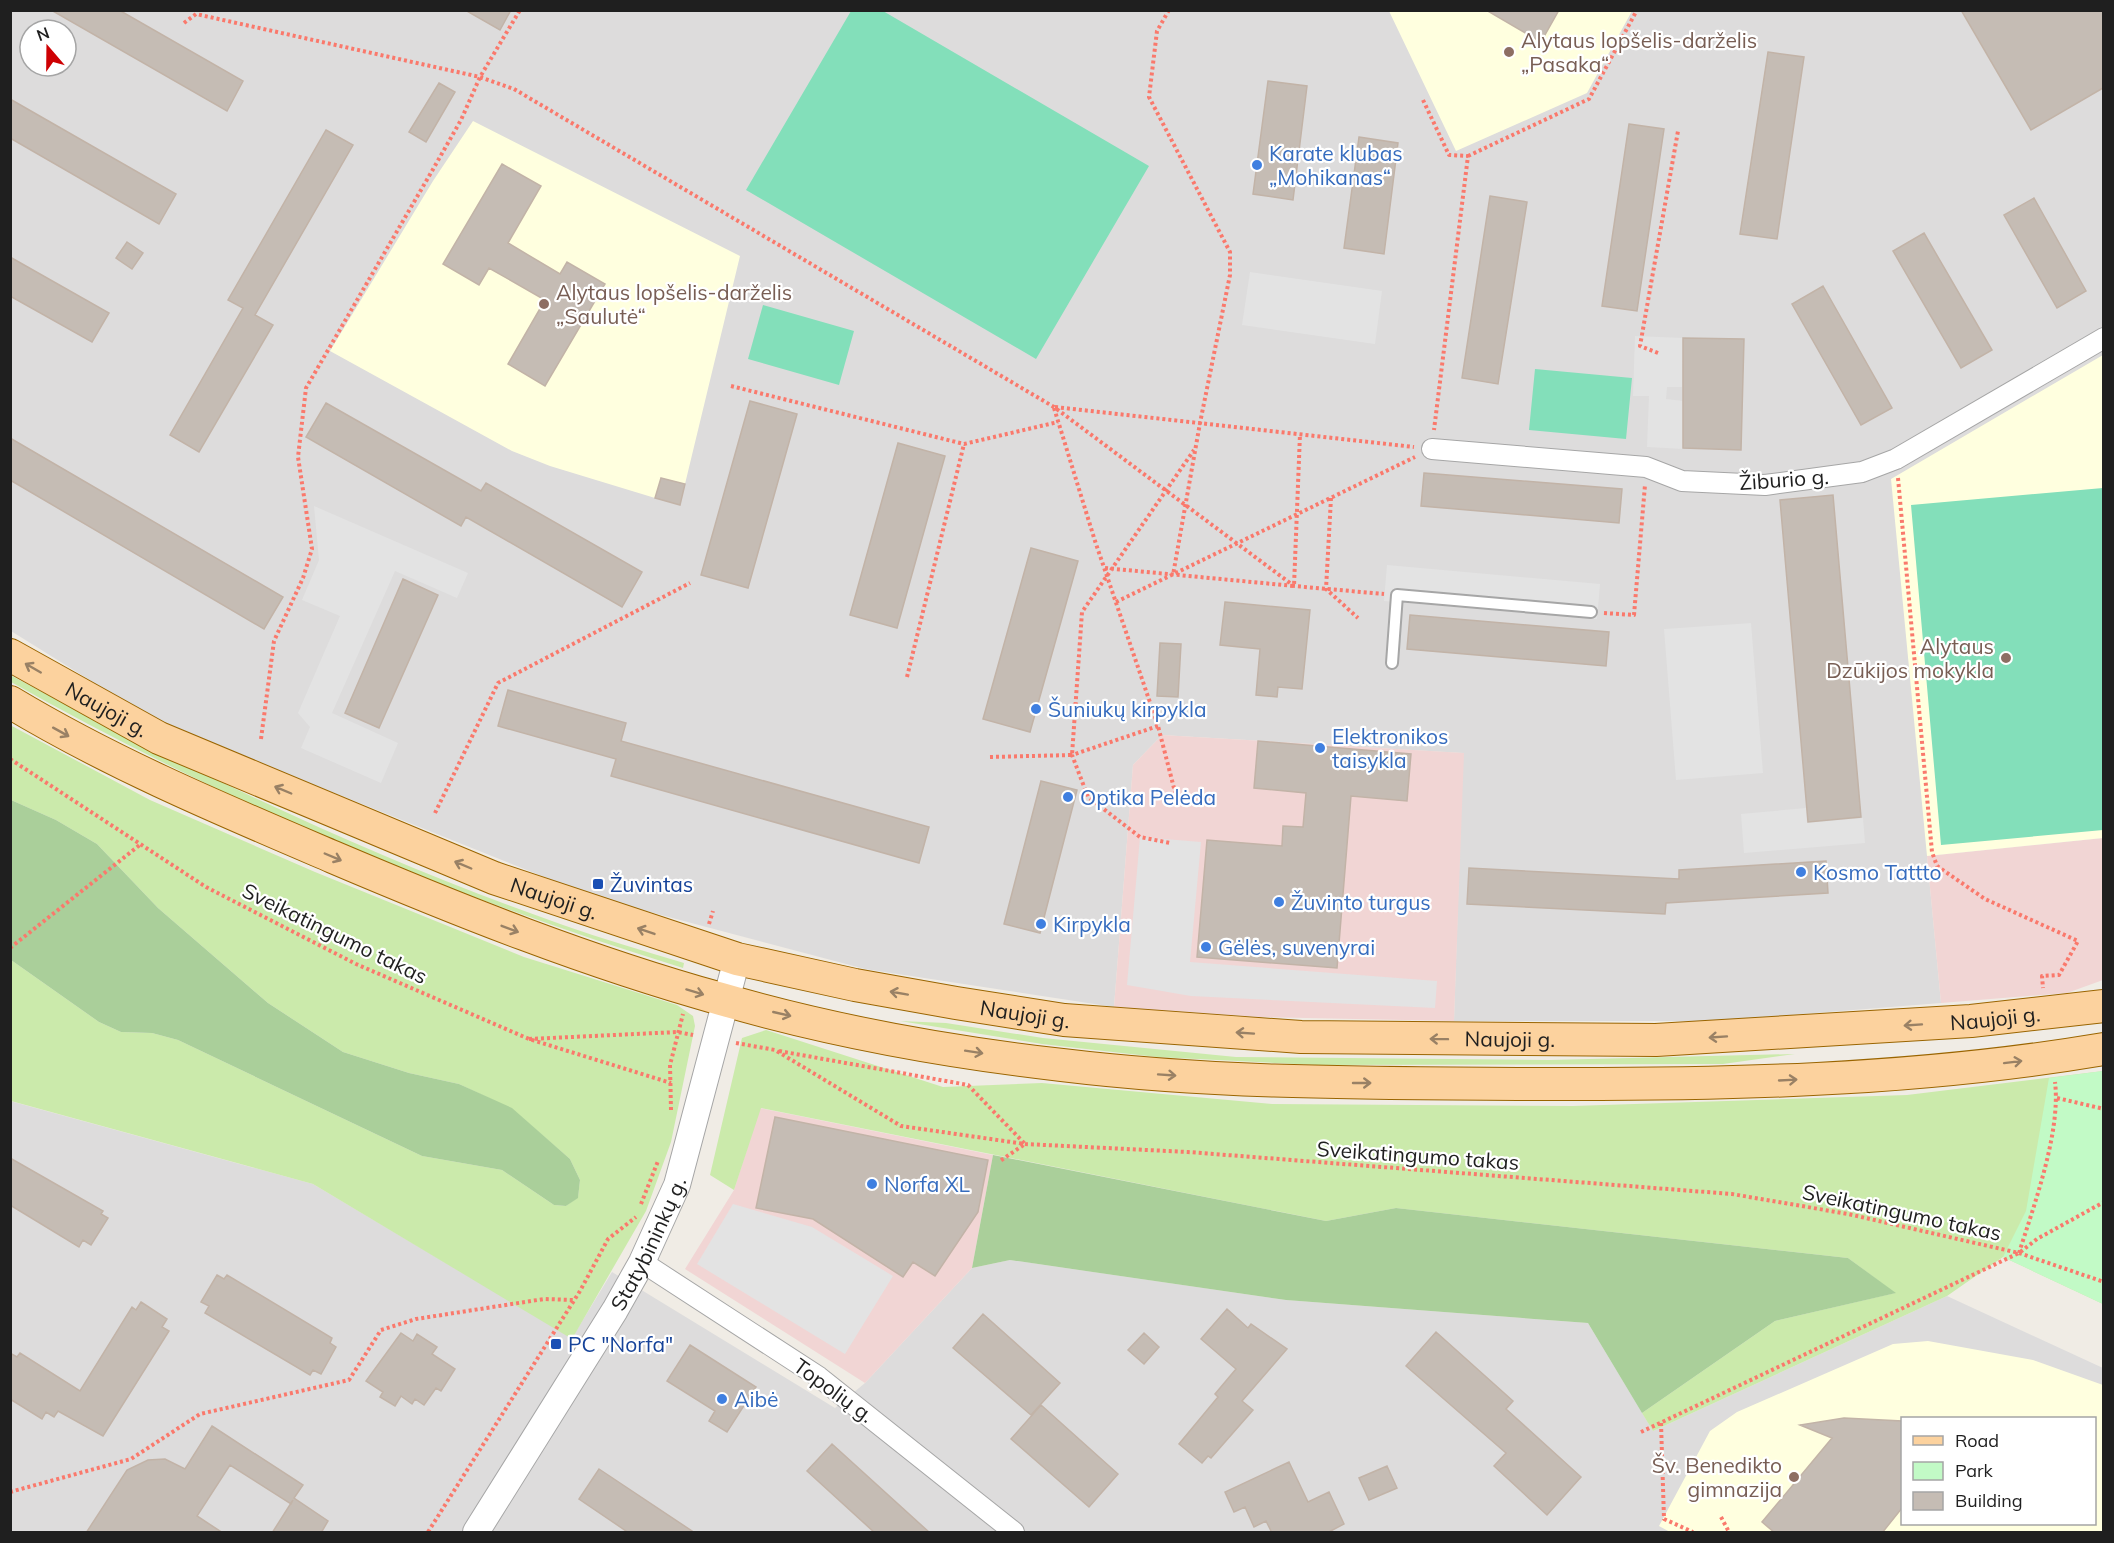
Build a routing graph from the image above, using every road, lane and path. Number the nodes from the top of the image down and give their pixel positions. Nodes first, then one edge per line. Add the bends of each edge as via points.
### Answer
1 (520, 10) edge
2 (1169, 10) edge
3 (1637, 10) edge
4 (184, 23) dead end
5 (480, 77) junction
6 (1423, 100) dead end
7 (1678, 131) dead end
8 (1468, 156) junction
9 (2103, 338) edge
10 (1658, 353) dead end
11 (731, 386) dead end
12 (1054, 407) junction
13 (1058, 422) junction
14 (1200, 423) junction
15 (1300, 434) junction
16 (964, 444) junction
17 (1196, 447) junction
18 (1432, 449) junction
19 (1896, 459) junction
20 (1646, 467) junction
21 (1166, 491) junction
22 (1331, 498) junction
23 (1186, 506) junction
24 (1297, 515) junction
25 (1237, 544) junction
26 (1105, 568) junction
27 (1112, 568) junction
28 (1107, 575) junction
29 (1173, 575) junction
30 (690, 583) dead end
31 (1294, 586) junction
32 (1326, 589) junction
33 (1397, 595) junction
34 (1116, 602) junction
35 (1591, 612) joint
36 (1358, 618) dead end
37 (10, 655) edge
38 (1392, 663) dead end
39 (907, 677) dead end
40 (10, 702) edge
41 (1158, 726) junction
42 (261, 739) dead end
43 (1072, 755) junction
44 (990, 758) dead end
45 (10, 759) edge
46 (1175, 792) dead end
47 (435, 813) dead end
48 (1170, 843) dead end
49 (141, 844) junction
50 (10, 948) edge
51 (737, 959) junction
52 (725, 1001) junction
53 (2103, 1006) edge
54 (2046, 1014) junction
55 (1971, 1021) junction
56 (529, 1039) junction
57 (742, 1044) dead end
58 (2103, 1049) edge
59 (775, 1050) junction
60 (2052, 1058) junction
61 (1975, 1067) junction
62 (671, 1083) junction
63 (2057, 1098) junction
64 (2103, 1110) edge
65 (669, 1118) dead end
66 (1024, 1144) junction
67 (662, 1150) dead end
68 (1000, 1161) dead end
69 (2103, 1202) edge
70 (2019, 1253) junction
71 (642, 1262) junction
72 (2103, 1282) edge
73 (574, 1300) junction
74 (1661, 1423) junction
75 (1641, 1432) dead end
76 (10, 1492) edge
77 (1721, 1517) dead end
78 (428, 1533) edge
79 (476, 1533) edge
80 (1014, 1533) edge
81 (1693, 1533) edge
82 (1729, 1533) edge

1 - 5 path
2 - 14 path via 1158,31 1149,97 1230,252 1230,275
3 - 8 path via 1589,99
4 - 5 path via 196,14
5 - 12 path via 514,89
5 - 42 path via 444,151 306,388 298,457 312,549 274,641
6 - 8 path via 1449,155
7 - 10 path via 1640,346
8 - 18 path
9 - 19 street, Žiburio g.
11 - 16 path
12 - 13 path
12 - 14 path
12 - 21 path
13 - 16 path
13 - 26 path
14 - 15 path
14 - 17 path
15 - 18 path
15 - 24 path
16 - 39 path
17 - 21 path
17 - 23 path
18 - 20 street, Žiburio g.
18 - 22 path
19 - 20 street, Žiburio g. via 1862,471 1766,485 1682,481
19 - 54 path via 1932,852 1937,866 1985,899 2078,941 2059,975 2042,976
20 - 35 path via 1634,615
21 - 23 path
21 - 27 path
22 - 24 path
22 - 32 path
23 - 25 path
23 - 29 path
24 - 25 path
24 - 31 path
25 - 29 path
25 - 31 path
26 - 27 path
26 - 28 path
27 - 28 path
27 - 29 path
28 - 34 path
28 - 43 path via 1082,612
29 - 31 path
29 - 34 path
30 - 47 path via 498,683
31 - 32 path
32 - 33 path
32 - 36 path
33 - 35 lane
33 - 38 lane
34 - 41 path
51 -> 37 main road, Naujoji g. via 494,878 294,795 159,738
40 -> 52 main road, Naujoji g. via 149,777 417,893 553,945
41 - 43 path
41 - 46 path
43 - 44 path
43 - 48 path via 1088,797 1140,837
45 - 49 path, Sveikatingumo takas
49 - 50 path
49 - 56 path, Sveikatingumo takas via 206,887 356,964
51 - 52 street, Statybininkų g.
55 -> 51 main road, Naujoji g. via 1656,1040 1301,1037 1064,1020 855,985
52 -> 61 main road, Naujoji g. via 835,1027 1059,1065 1304,1083 1706,1083
52 - 71 street, Statybininkų g. via 677,1185
53 - 54 main road, Naujoji g.
54 - 55 main road, Naujoji g.
55 - 61 main road
56 - 62 path
56 - 62 path, Sveikatingumo takas via 678,1032 670,1065
57 - 59 path, Sveikatingumo takas
58 - 60 main road, Naujoji g.
59 - 66 path, Sveikatingumo takas via 901,1126
59 - 66 path via 968,1085
61 -> 60 main road, Naujoji g.
60 - 63 path
62 - 65 path
63 - 64 path
63 - 70 path via 2041,1180
66 - 68 path
66 - 70 path, Sveikatingumo takas via 1188,1152 1732,1194 1848,1214
67 - 73 path via 635,1219 608,1239
69 - 70 path
70 - 72 path, Sveikatingumo takas
70 - 74 path
71 - 79 street, Statybininkų g.
71 - 80 street, Topolių g. via 828,1383
73 - 76 path via 544,1299 416,1319 381,1330 349,1380 200,1414 131,1459
73 - 78 path
74 - 75 path
74 - 81 path via 1664,1520
77 - 82 path

